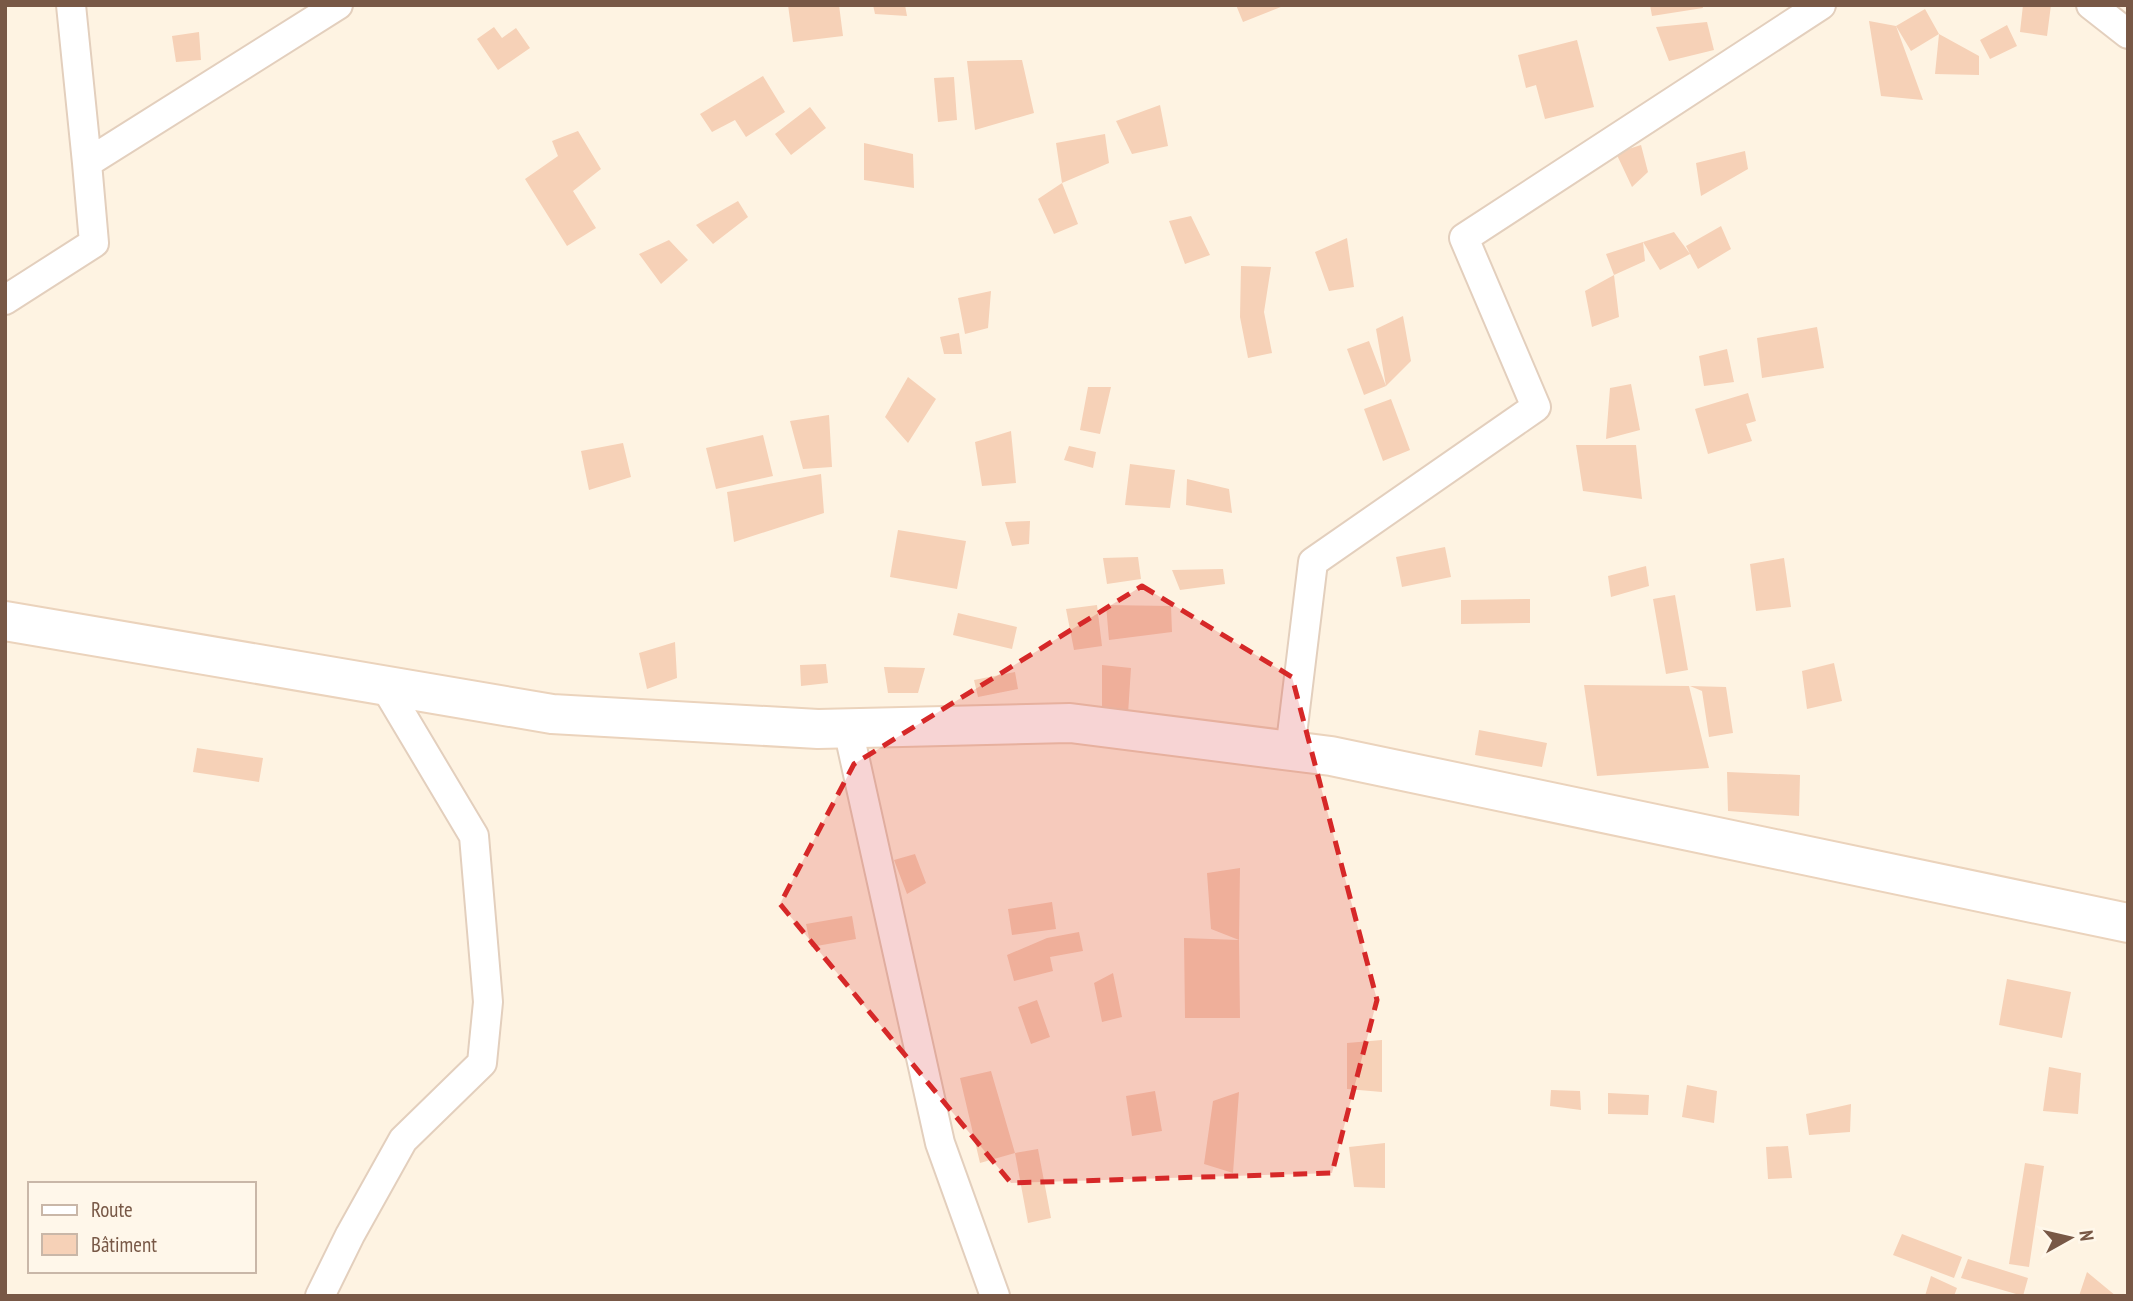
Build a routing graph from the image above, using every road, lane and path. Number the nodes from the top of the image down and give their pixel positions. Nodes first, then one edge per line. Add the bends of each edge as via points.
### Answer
1 (71, 5) edge
2 (338, 5) edge
3 (1821, 5) edge
4 (2091, 5) edge
5 (2128, 34) edge
6 (87, 163) junction
7 (5, 300) edge
8 (5, 621) edge
9 (384, 685) junction
10 (848, 729) junction
11 (1290, 751) junction
12 (2128, 923) edge
13 (320, 1296) edge
14 (995, 1296) edge

1 - 6 street
2 - 6 street
3 - 11 street via 1464,238 1536,407 1313,562
4 - 5 street
6 - 7 street via 94,243
8 - 9 street
9 - 10 street via 552,714
9 - 13 street via 474,836 488,1002 482,1063 404,1140
10 - 11 street via 1070,723
10 - 14 street via 940,1143
11 - 12 street

